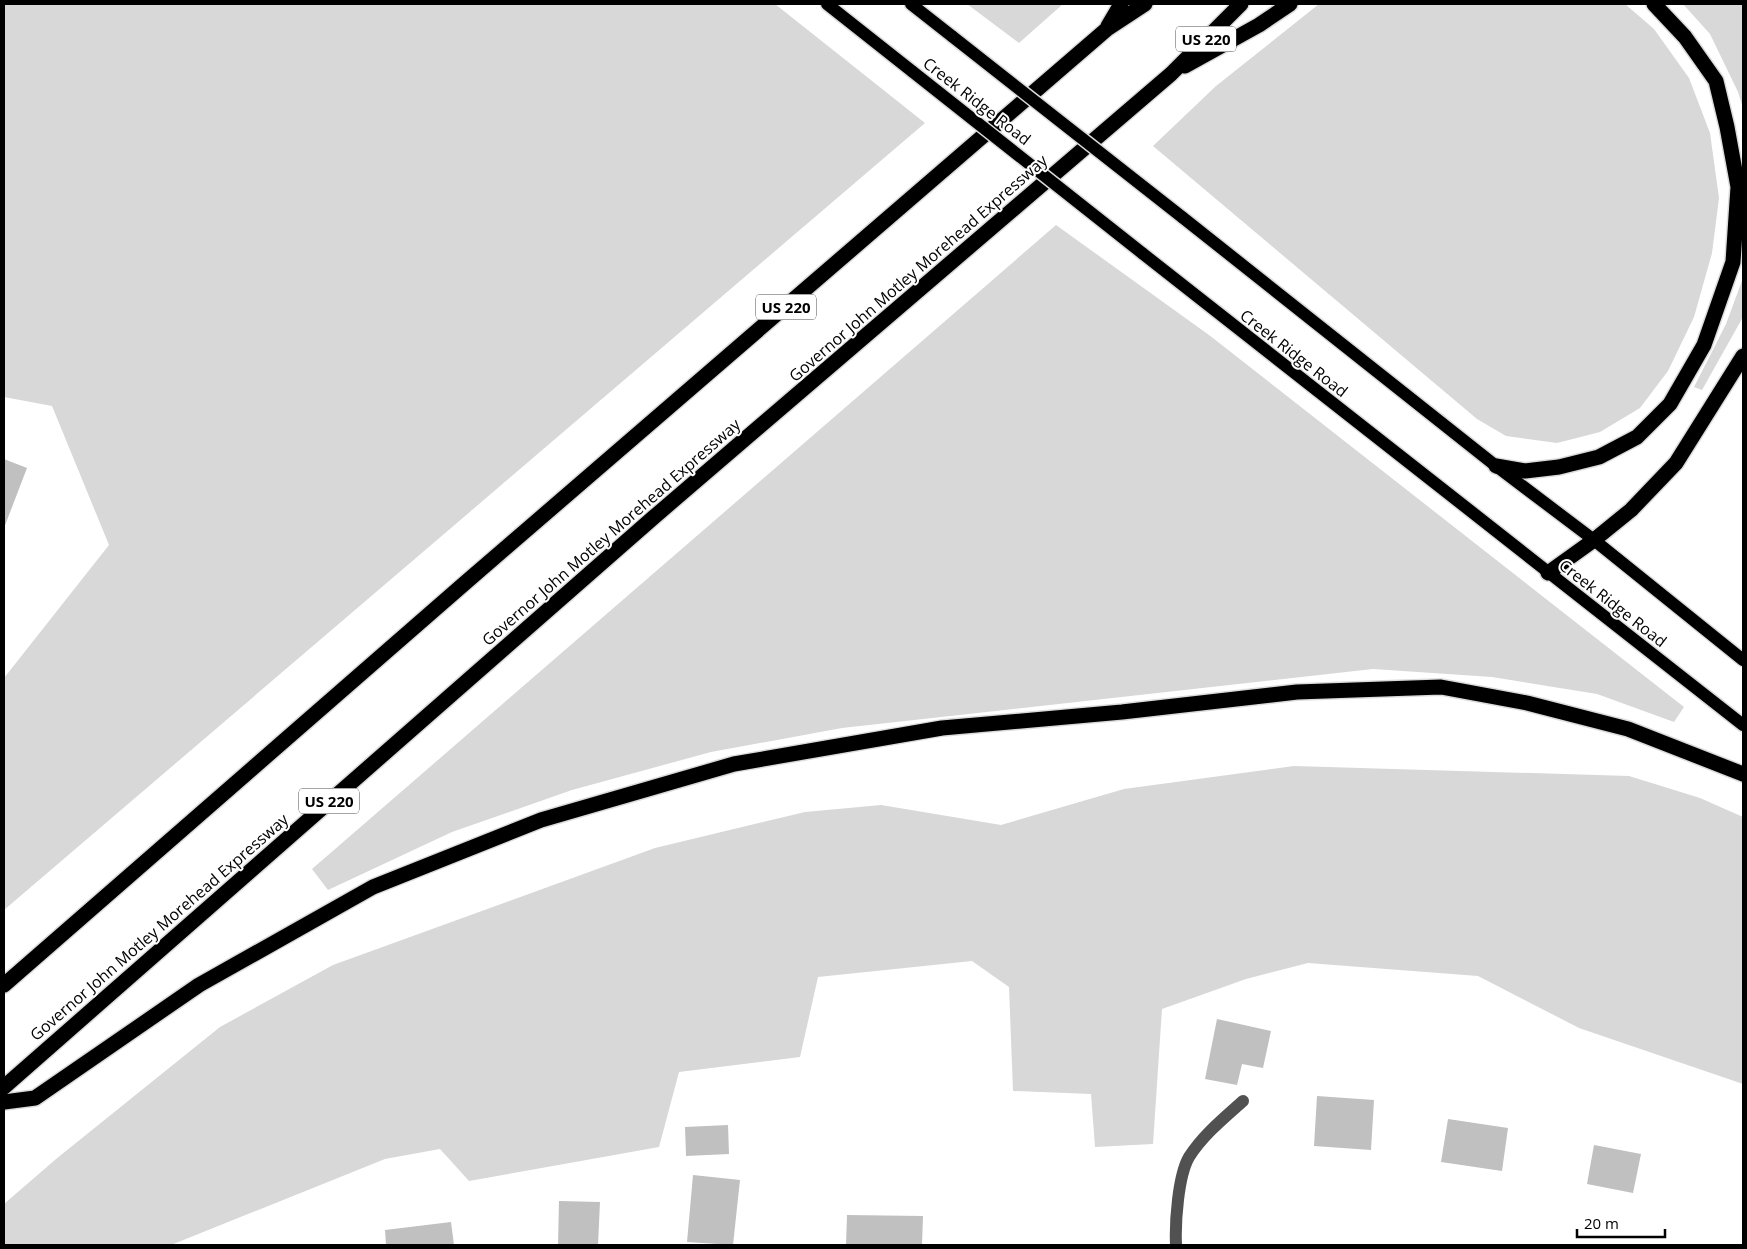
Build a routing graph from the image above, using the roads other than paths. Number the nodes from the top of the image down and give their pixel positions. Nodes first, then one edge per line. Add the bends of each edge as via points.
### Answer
1 (827, 4) edge
2 (911, 4) edge
3 (1121, 4) edge
4 (1144, 4) edge
5 (1241, 4) edge
6 (1290, 4) edge
7 (1654, 4) edge
8 (1106, 29) junction
9 (1171, 74) junction
10 (1743, 356) edge
11 (1496, 466) junction
12 (1594, 540) junction
13 (1548, 572) junction
14 (1743, 660) edge
15 (1743, 726) edge
16 (1743, 774) edge
17 (4, 985) edge
18 (4, 1087) edge
19 (1243, 1101) dead end
20 (4, 1102) edge
21 (1176, 1245) edge

1 - 13 main road, Creek Ridge Road, bridge
2 - 11 main road, bridge
3 - 8 highway
4 - 8 highway, US 220
5 - 9 highway, Governor John Motley Morehead Expressway / US 220
6 - 9 highway via 1259,26
7 - 11 highway via 1685,37 1716,81 1738,187 1730,271 1704,345 1670,404 1637,437 1599,457 1559,467 1525,471
8 - 17 highway, US 220
9 - 18 highway, Governor John Motley Morehead Expressway / US 220 via 647,523
10 - 12 highway via 1676,463 1631,510
11 - 12 main road
12 - 13 highway
12 - 14 main road
13 - 15 main road, Creek Ridge Road
16 - 20 highway via 1628,729 1527,703 1441,687 1297,692 942,728 734,764 541,820 373,886 199,985 35,1098
19 - 21 lane via 1209,1132 1188,1158 1178,1201

